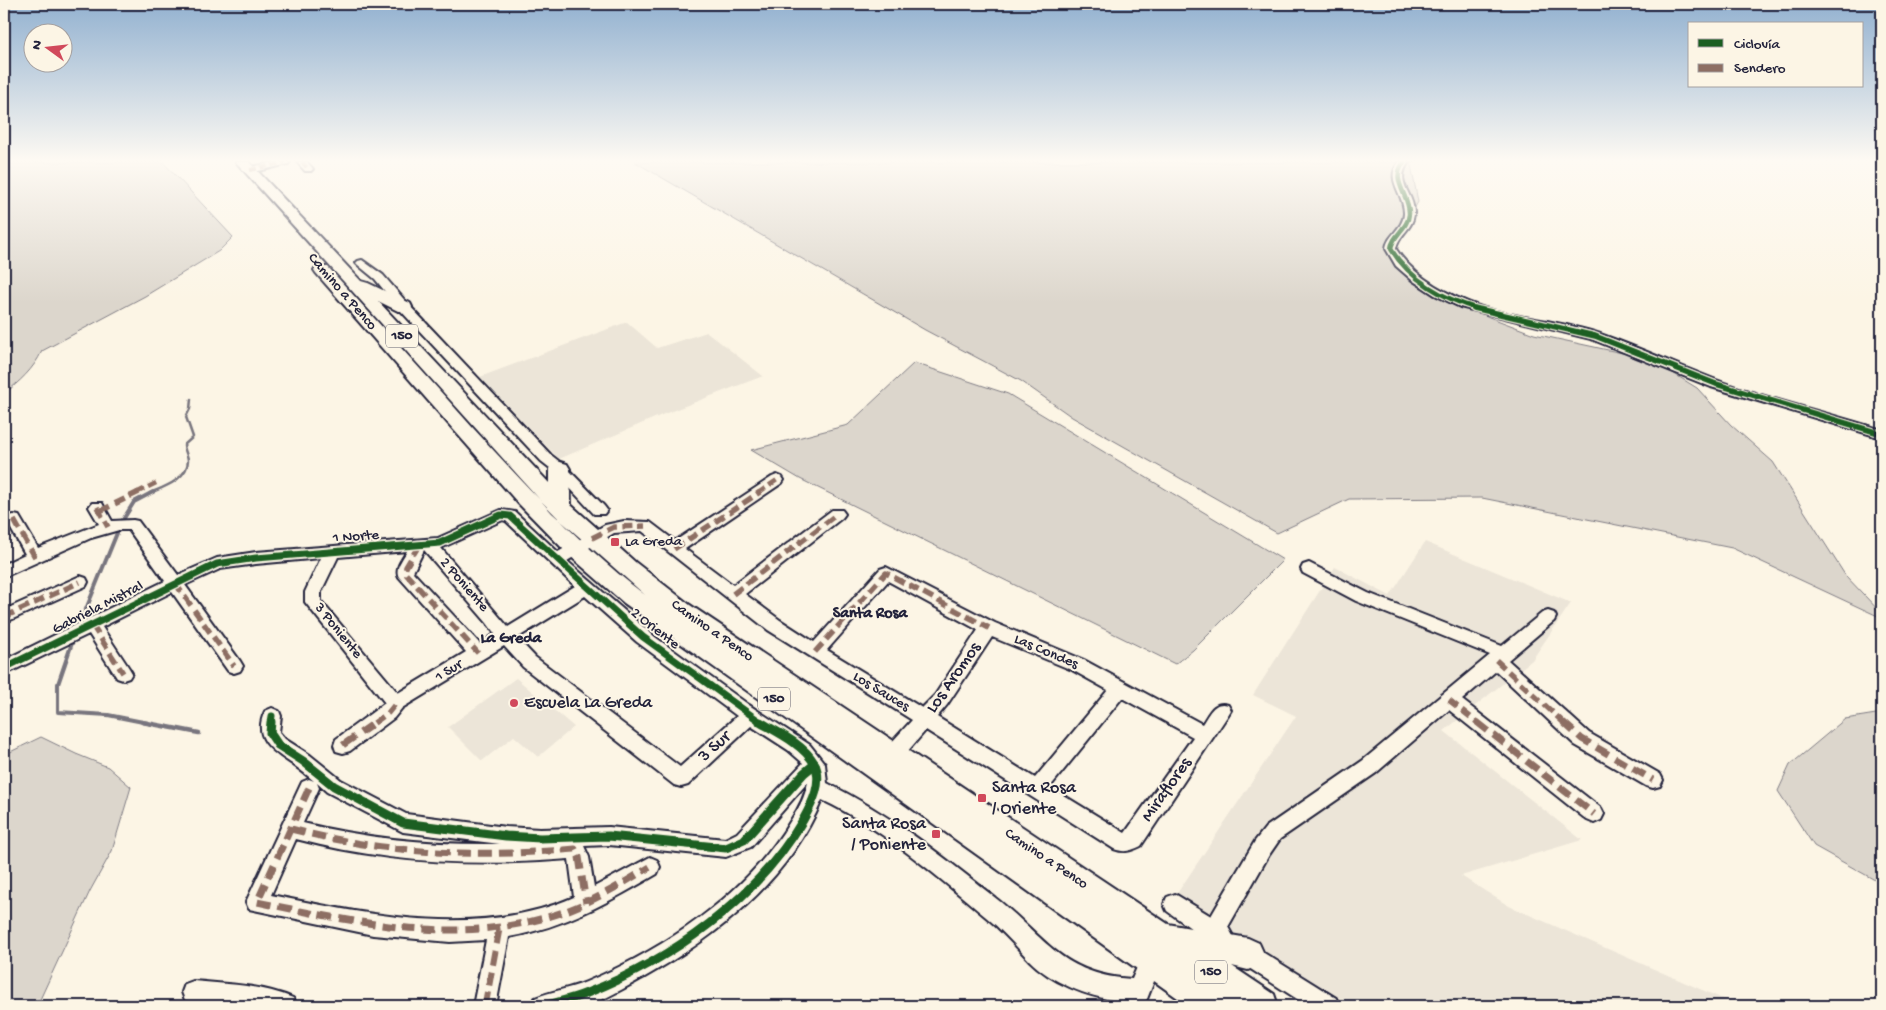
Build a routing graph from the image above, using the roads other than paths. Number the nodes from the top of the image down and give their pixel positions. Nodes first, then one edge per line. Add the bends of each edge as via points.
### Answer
1 (268, 209) edge
2 (286, 209) edge
3 (1407, 209) edge
4 (362, 262) dead end
5 (351, 280) junction
6 (404, 307) junction
7 (1882, 434) edge
8 (560, 468) junction
9 (777, 480) dead end
10 (97, 508) dead end
11 (560, 508) junction
12 (599, 510) dead end
13 (838, 514) dead end
14 (506, 515) joint
15 (14, 520) dead end
16 (115, 526) junction
17 (424, 545) junction
18 (574, 549) junction
19 (674, 549) junction
20 (332, 552) junction
21 (35, 557) junction
22 (1309, 569) dead end
23 (204, 570) joint
24 (4, 571) edge
25 (80, 582) dead end
26 (175, 583) junction
27 (586, 588) junction
28 (733, 594) junction
29 (1548, 617) dead end
30 (4, 618) edge
31 (87, 628) junction
32 (989, 628) junction
33 (506, 636) junction
34 (815, 652) junction
35 (478, 653) junction
36 (1500, 657) junction
37 (234, 666) dead end
38 (4, 668) edge
39 (123, 673) dead end
40 (1120, 688) junction
41 (1449, 700) junction
42 (396, 703) junction
43 (1222, 710) dead end
44 (750, 715) junction
45 (272, 716) dead end
46 (925, 719) junction
47 (1205, 735) junction
48 (343, 745) dead end
49 (885, 763) junction
50 (815, 764) junction
51 (681, 779) joint
52 (1653, 780) dead end
53 (310, 788) dead end
54 (817, 788) junction
55 (1037, 789) junction
56 (1594, 814) dead end
57 (291, 829) junction
58 (1126, 843) joint
59 (650, 867) dead end
60 (586, 903) junction
61 (1175, 904) dead end
62 (499, 929) junction
63 (1214, 931) junction
64 (1156, 949) junction
65 (1248, 954) junction
66 (193, 992) dead end
67 (1133, 999) edge
68 (285, 1006) edge
69 (485, 1006) edge
70 (543, 1006) edge
71 (1216, 1006) edge
72 (1262, 1006) edge
73 (1328, 1006) edge

1 - 18 highway, Camino a Penco / 150 via 511,483
2 - 5 highway, Camino a Penco / 150
3 - 7 street via 1408,220 1404,229 1392,239 1391,249 1404,269 1455,301 1480,310 1596,336 1716,384
4 - 6 street
5 - 6 highway
5 - 11 highway, Camino a Penco / 150
6 - 8 street via 546,458
8 - 11 highway
8 - 12 street
9 - 19 street
10 - 16 street
11 - 18 highway, Camino a Penco / 150
13 - 28 street
14 - 17 street, 1 Norte via 440,544
14 - 18 street, 2 Oriente
15 - 21 street
16 - 21 street
16 - 26 street via 133,525
17 - 20 street, 1 Norte
17 - 33 street, 2 Poniente
17 - 35 street via 406,567 406,573
18 - 19 street, Los Sauces via 614,527 645,526
18 - 27 street, 2 Oriente
18 - 49 highway, Camino a Penco / 150 via 646,609
19 - 28 street, Los Sauces
20 - 23 street, 1 Norte via 226,562
20 - 42 street, 3 Poniente via 313,592 313,602
21 - 24 street
22 - 36 street via 1362,597
23 - 26 street, Gabriela Mistral
25 - 30 street
26 - 31 street, Gabriela Mistral
26 - 37 street
27 - 33 street, 1 Sur
27 - 44 street, 2 Oriente via 639,634
28 - 34 street, Los Sauces
29 - 36 street
31 - 38 street, Gabriela Mistral
31 - 39 street
32 - 34 street, Las Condes via 886,574
32 - 40 street, Las Condes via 1078,665
32 - 46 street, Los Aromos
33 - 35 street, 1 Sur
33 - 51 street, 2 Poniente via 528,662
34 - 46 street, Los Sauces
35 - 42 street, 1 Sur
36 - 41 street
36 - 52 street via 1582,739
40 - 47 street, Las Condes
40 - 55 street
41 - 56 street
41 - 63 street via 1344,786 1269,838
42 - 48 street, 1 Sur via 388,713
43 - 47 street, Miraflores
44 - 50 street, 2 Oriente via 807,753
44 - 51 street, 3 Sur
45 - 50 street via 270,733 278,745 334,786 388,817 402,824 506,836 609,836 720,848 732,846 744,840
46 - 49 street, Los Aromos
46 - 55 street, Los Sauces
47 - 58 street, Miraflores via 1134,839
49 - 64 highway, Camino a Penco / 150
50 - 54 street
53 - 57 street
54 - 67 street via 896,832 1018,931 1052,965 1082,981
54 - 70 street via 803,820 781,855 734,904 689,937 637,968 591,992
55 - 58 street, Los Sauces via 1116,840
57 - 60 street via 375,848 437,854 505,855 575,849
57 - 62 street via 257,902 422,931
59 - 60 street
60 - 62 street via 543,919
61 - 63 street
62 - 69 street
63 - 65 street
64 - 65 highway
64 - 67 street
64 - 71 highway, Camino a Penco / 150
64 - 72 highway, Camino a Penco / 150
65 - 73 street
66 - 68 street via 247,997

